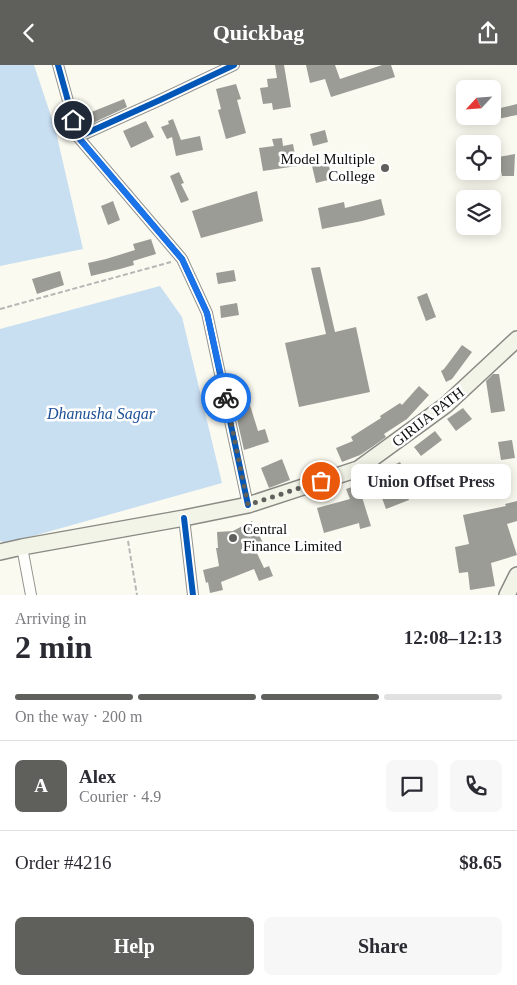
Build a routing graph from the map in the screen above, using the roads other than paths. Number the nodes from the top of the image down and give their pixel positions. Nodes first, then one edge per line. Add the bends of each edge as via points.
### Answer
1 (58, 65) edge
2 (234, 65) edge
3 (78, 137) junction
4 (517, 339) edge
5 (248, 505) junction
6 (184, 518) junction
7 (22, 547) junction
8 (0, 552) edge
9 (517, 575) edge
10 (31, 595) edge
11 (193, 595) edge
12 (507, 595) edge

1 - 3 street
2 - 3 street
3 - 5 street via 182,259 207,313
4 - 5 main road, GIRIJA PATH via 446,405 358,469
5 - 6 main road, GIRIJA PATH
6 - 7 main road, GIRIJA PATH
6 - 11 street
7 - 8 main road, GIRIJA PATH
7 - 10 street
9 - 12 main road

